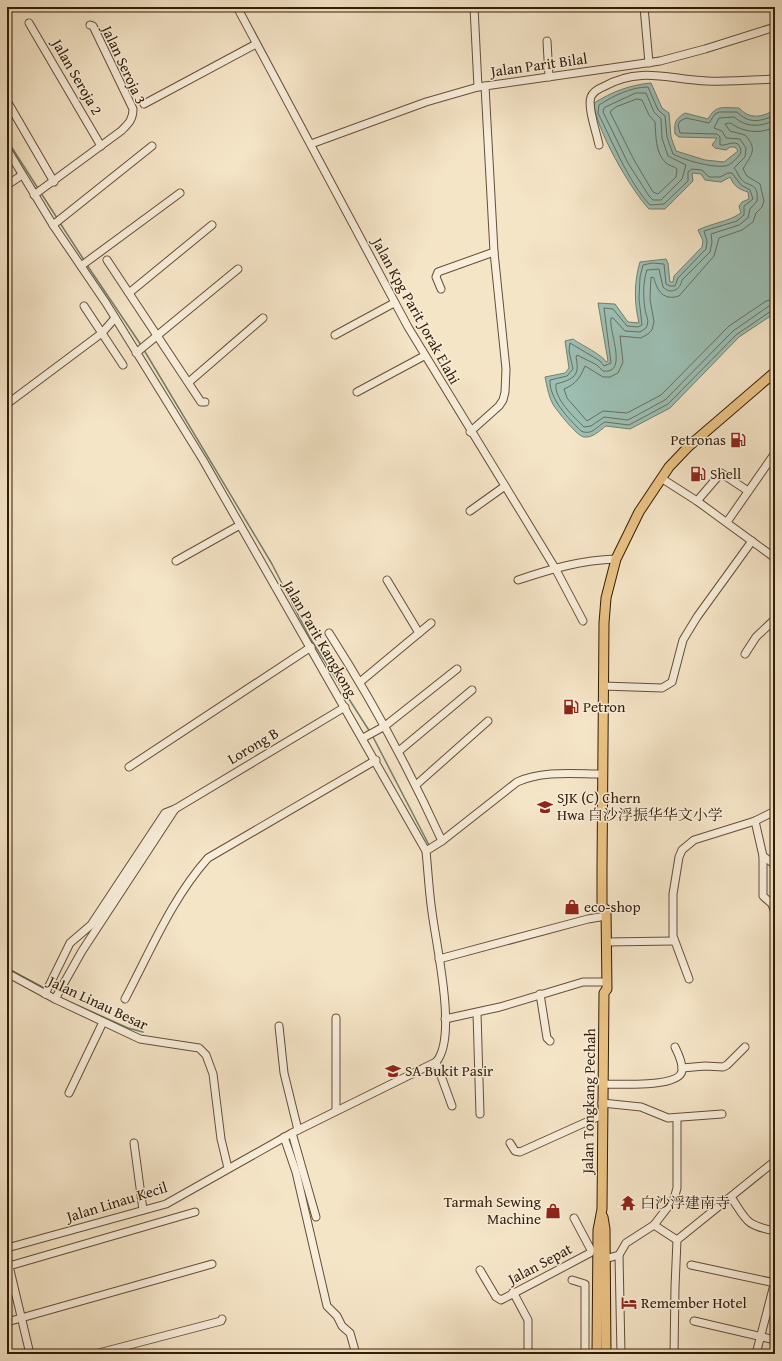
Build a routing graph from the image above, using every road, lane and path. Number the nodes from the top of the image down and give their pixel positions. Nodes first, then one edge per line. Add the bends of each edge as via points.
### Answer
1 (237, 7) edge
2 (474, 7) edge
3 (644, 7) edge
4 (29, 23) dead end
5 (90, 25) dead end
6 (775, 27) edge
7 (547, 41) dead end
8 (253, 46) junction
9 (649, 63) junction
10 (549, 77) junction
11 (775, 79) edge
12 (482, 86) junction
13 (7, 101) edge
14 (144, 104) dead end
15 (311, 144) junction
16 (599, 145) dead end
17 (101, 146) junction
18 (152, 146) dead end
19 (7, 149) edge
20 (22, 175) junction
21 (54, 182) junction
22 (7, 185) edge
23 (38, 192) junction
24 (180, 193) dead end
25 (56, 223) junction
26 (212, 225) dead end
27 (494, 252) junction
28 (107, 260) dead end
29 (85, 263) junction
30 (238, 269) dead end
31 (441, 289) dead end
32 (129, 293) junction
33 (392, 304) junction
34 (84, 306) dead end
35 (115, 318) junction
36 (263, 318) dead end
37 (102, 333) junction
38 (158, 335) junction
39 (335, 335) dead end
40 (138, 351) junction
41 (422, 358) junction
42 (122, 365) dead end
43 (775, 372) edge
44 (189, 382) junction
45 (357, 392) dead end
46 (206, 402) dead end
47 (7, 404) edge
48 (470, 432) junction
49 (775, 453) edge
50 (661, 478) junction
51 (505, 486) junction
52 (748, 491) junction
53 (697, 501) junction
54 (470, 511) dead end
55 (727, 522) junction
56 (240, 525) junction
57 (752, 541) junction
58 (775, 558) edge
59 (616, 559) junction
60 (176, 560) dead end
61 (554, 568) junction
62 (387, 580) dead end
63 (518, 580) dead end
64 (775, 619) edge
65 (583, 621) dead end
66 (431, 623) dead end
67 (329, 633) dead end
68 (419, 633) junction
69 (311, 648) junction
70 (745, 654) dead end
71 (457, 669) dead end
72 (360, 682) junction
73 (603, 686) junction
74 (472, 690) dead end
75 (345, 707) junction
76 (488, 721) dead end
77 (385, 726) junction
78 (366, 737) junction
79 (399, 751) junction
80 (376, 760) junction
81 (129, 767) dead end
82 (603, 774) junction
83 (416, 785) junction
84 (775, 811) edge
85 (755, 821) junction
86 (156, 830) junction
87 (442, 841) junction
88 (426, 851) junction
89 (762, 856) junction
90 (775, 865) edge
91 (775, 913) edge
92 (602, 916) junction
93 (606, 942) junction
94 (674, 942) junction
95 (439, 959) junction
96 (7, 973) edge
97 (689, 979) dead end
98 (604, 982) junction
99 (47, 990) junction
100 (540, 994) junction
101 (56, 998) junction
102 (125, 999) dead end
103 (477, 1013) junction
104 (336, 1018) dead end
105 (445, 1020) junction
106 (103, 1022) junction
107 (279, 1026) dead end
108 (550, 1041) dead end
109 (675, 1047) dead end
110 (745, 1047) dead end
111 (436, 1062) junction
112 (682, 1068) junction
113 (602, 1084) junction
114 (69, 1093) dead end
115 (602, 1103) junction
116 (452, 1106) dead end
117 (336, 1110) junction
118 (480, 1114) dead end
119 (722, 1114) dead end
120 (602, 1116) junction
121 (677, 1118) junction
122 (295, 1131) junction
123 (284, 1137) junction
124 (134, 1143) dead end
125 (510, 1143) dead end
126 (775, 1161) edge
127 (228, 1168) junction
128 (731, 1197) junction
129 (143, 1210) junction
130 (195, 1212) dead end
131 (316, 1218) dead end
132 (574, 1218) dead end
133 (654, 1225) junction
134 (775, 1231) edge
135 (678, 1240) junction
136 (7, 1248) edge
137 (598, 1255) junction
138 (619, 1255) junction
139 (212, 1264) dead end
140 (691, 1265) dead end
141 (8, 1266) edge
142 (480, 1270) dead end
143 (572, 1280) dead end
144 (775, 1282) edge
145 (514, 1292) junction
146 (598, 1298) junction
147 (585, 1303) junction
148 (22, 1318) junction
149 (222, 1319) dead end
150 (694, 1320) dead end
151 (7, 1322) edge
152 (761, 1336) junction
153 (775, 1340) edge
154 (30, 1354) edge
155 (95, 1354) edge
156 (356, 1354) edge
157 (528, 1354) edge
158 (585, 1354) edge
159 (597, 1354) edge
160 (606, 1354) edge
161 (621, 1354) edge
162 (674, 1354) edge
163 (756, 1354) edge

1 - 8 street, Jalan Kpg Parit Jorak Elahi
2 - 12 street
3 - 9 street
4 - 17 street, Jalan Seroja 2
5 - 17 street, Jalan Seroja 3 via 93,26 134,109 133,116 125,127
6 - 9 street, Jalan Parit Bilal via 705,50
7 - 10 street
8 - 14 street
8 - 15 street, Jalan Kpg Parit Jorak Elahi
9 - 10 street, Jalan Parit Bilal
10 - 12 street, Jalan Parit Bilal
11 - 16 street via 709,81 650,75 608,84 595,91 591,97 590,107
12 - 15 street, Jalan Parit Bilal via 426,102
12 - 27 street
13 - 21 street
15 - 33 street, Jalan Kpg Parit Jorak Elahi
17 - 21 street
18 - 25 street
19 - 20 street, Jalan Parit Kangkong
20 - 22 street
20 - 23 street, Jalan Parit Kangkong
21 - 23 street
23 - 25 street, Jalan Parit Kangkong
24 - 29 street
25 - 29 street, Jalan Parit Kangkong
26 - 32 street
27 - 31 street via 438,272 436,276
27 - 48 street via 506,369 504,400
28 - 32 street
29 - 35 street, Jalan Parit Kangkong
30 - 38 street
32 - 38 street
33 - 39 street
33 - 41 street, Jalan Kpg Parit Jorak Elahi
34 - 37 street
35 - 37 street
35 - 40 street, Jalan Parit Kangkong
36 - 44 street
37 - 42 street
37 - 47 street
38 - 40 street
38 - 44 street
40 - 56 street, Jalan Parit Kangkong
41 - 45 street
41 - 48 street, Jalan Kpg Parit Jorak Elahi
43 - 50 main road, Jalan Tongkang Pechah via 689,446
44 - 46 street via 201,402
48 - 51 street, Jalan Kpg Parit Jorak Elahi
49 - 52 street
50 - 53 street
50 - 59 main road, Jalan Tongkang Pechah via 630,528
51 - 54 street
51 - 61 street, Jalan Kpg Parit Jorak Elahi
52 - 53 street via 722,473
52 - 55 street
53 - 55 street
55 - 57 street
56 - 60 street
56 - 69 street, Jalan Parit Kangkong
57 - 58 street
57 - 73 street via 683,640 672,682 662,688
59 - 61 street via 596,559
59 - 73 main road, Jalan Tongkang Pechah via 605,611
61 - 63 street
61 - 65 street, Jalan Kpg Parit Jorak Elahi
62 - 68 street
64 - 70 street via 756,638
66 - 68 street
67 - 72 street
68 - 72 street
69 - 75 street, Jalan Parit Kangkong
69 - 81 street
71 - 77 street
72 - 77 street
73 - 82 main road, Jalan Tongkang Pechah
74 - 79 street
75 - 78 street, Jalan Parit Kangkong
75 - 86 street, Lorong B via 175,809
76 - 83 street
77 - 78 street
77 - 79 street
78 - 80 street, Jalan Parit Kangkong
79 - 83 street
80 - 88 street, Jalan Parit Kangkong
80 - 102 street via 208,858 172,909
82 - 87 street via 545,775 526,778 517,782
82 - 92 main road, Jalan Tongkang Pechah via 602,906 606,910
83 - 87 street
84 - 85 street
85 - 89 street
85 - 94 street via 694,840 682,850 674,894
86 - 99 street via 91,925 70,943
86 - 101 street
87 - 88 street
88 - 95 street via 431,910
89 - 90 street
89 - 91 street via 763,896 772,904
92 - 93 main road, Jalan Tongkang Pechah
92 - 95 street
92 - 98 main road, Jalan Tongkang Pechah
93 - 94 street
93 - 98 main road, Jalan Tongkang Pechah
94 - 97 street
95 - 105 street
96 - 99 street, Jalan Linau Besar
98 - 100 street via 583,982
98 - 113 main road, Jalan Tongkang Pechah
99 - 101 street, Jalan Linau Besar
100 - 103 street
100 - 108 street via 547,1038
101 - 106 street, Jalan Linau Besar
103 - 105 street
103 - 118 street
104 - 117 street
105 - 111 street via 443,1054
106 - 114 street
106 - 127 street, Jalan Linau Besar via 140,1039 199,1048 206,1055 212,1071 221,1139
107 - 122 street via 284,1073
109 - 112 street
110 - 112 street via 723,1067
111 - 116 street
111 - 117 street, Jalan Linau Kecil
112 - 113 street via 680,1076 676,1079 660,1083
113 - 115 main road, Jalan Tongkang Pechah
115 - 120 main road, Jalan Tongkang Pechah
115 - 121 street via 641,1106 668,1118
117 - 122 street, Jalan Linau Kecil
119 - 121 street
120 - 125 street via 520,1152 515,1151
120 - 137 main road, Jalan Tongkang Pechah via 602,1210 598,1230
121 - 133 street via 677,1188 674,1199
122 - 123 street, Jalan Linau Kecil
122 - 131 street
123 - 127 street, Jalan Linau Kecil
123 - 156 street via 296,1172 327,1306 352,1336
124 - 129 street
126 - 128 street
127 - 129 street, Jalan Linau Kecil via 166,1204
128 - 134 street via 747,1222 755,1227
128 - 135 street
129 - 136 street, Jalan Linau Kecil
130 - 141 street
132 - 137 street, Jalan Sepat
133 - 135 street
133 - 138 street via 626,1243
135 - 162 street
137 - 138 street
137 - 145 street, Jalan Sepat via 590,1253
137 - 146 main road, Jalan Tongkang Pechah
137 - 160 main road, Jalan Tongkang Pechah
138 - 161 street
139 - 148 street
140 - 144 street
141 - 148 street
142 - 145 street, Jalan Sepat via 498,1300
143 - 147 street via 584,1283
144 - 152 street
145 - 157 street via 528,1320
146 - 147 street
146 - 159 main road, Jalan Tongkang Pechah
147 - 158 street
148 - 151 street
148 - 154 street
149 - 155 street
150 - 152 street
152 - 153 street
152 - 163 street

